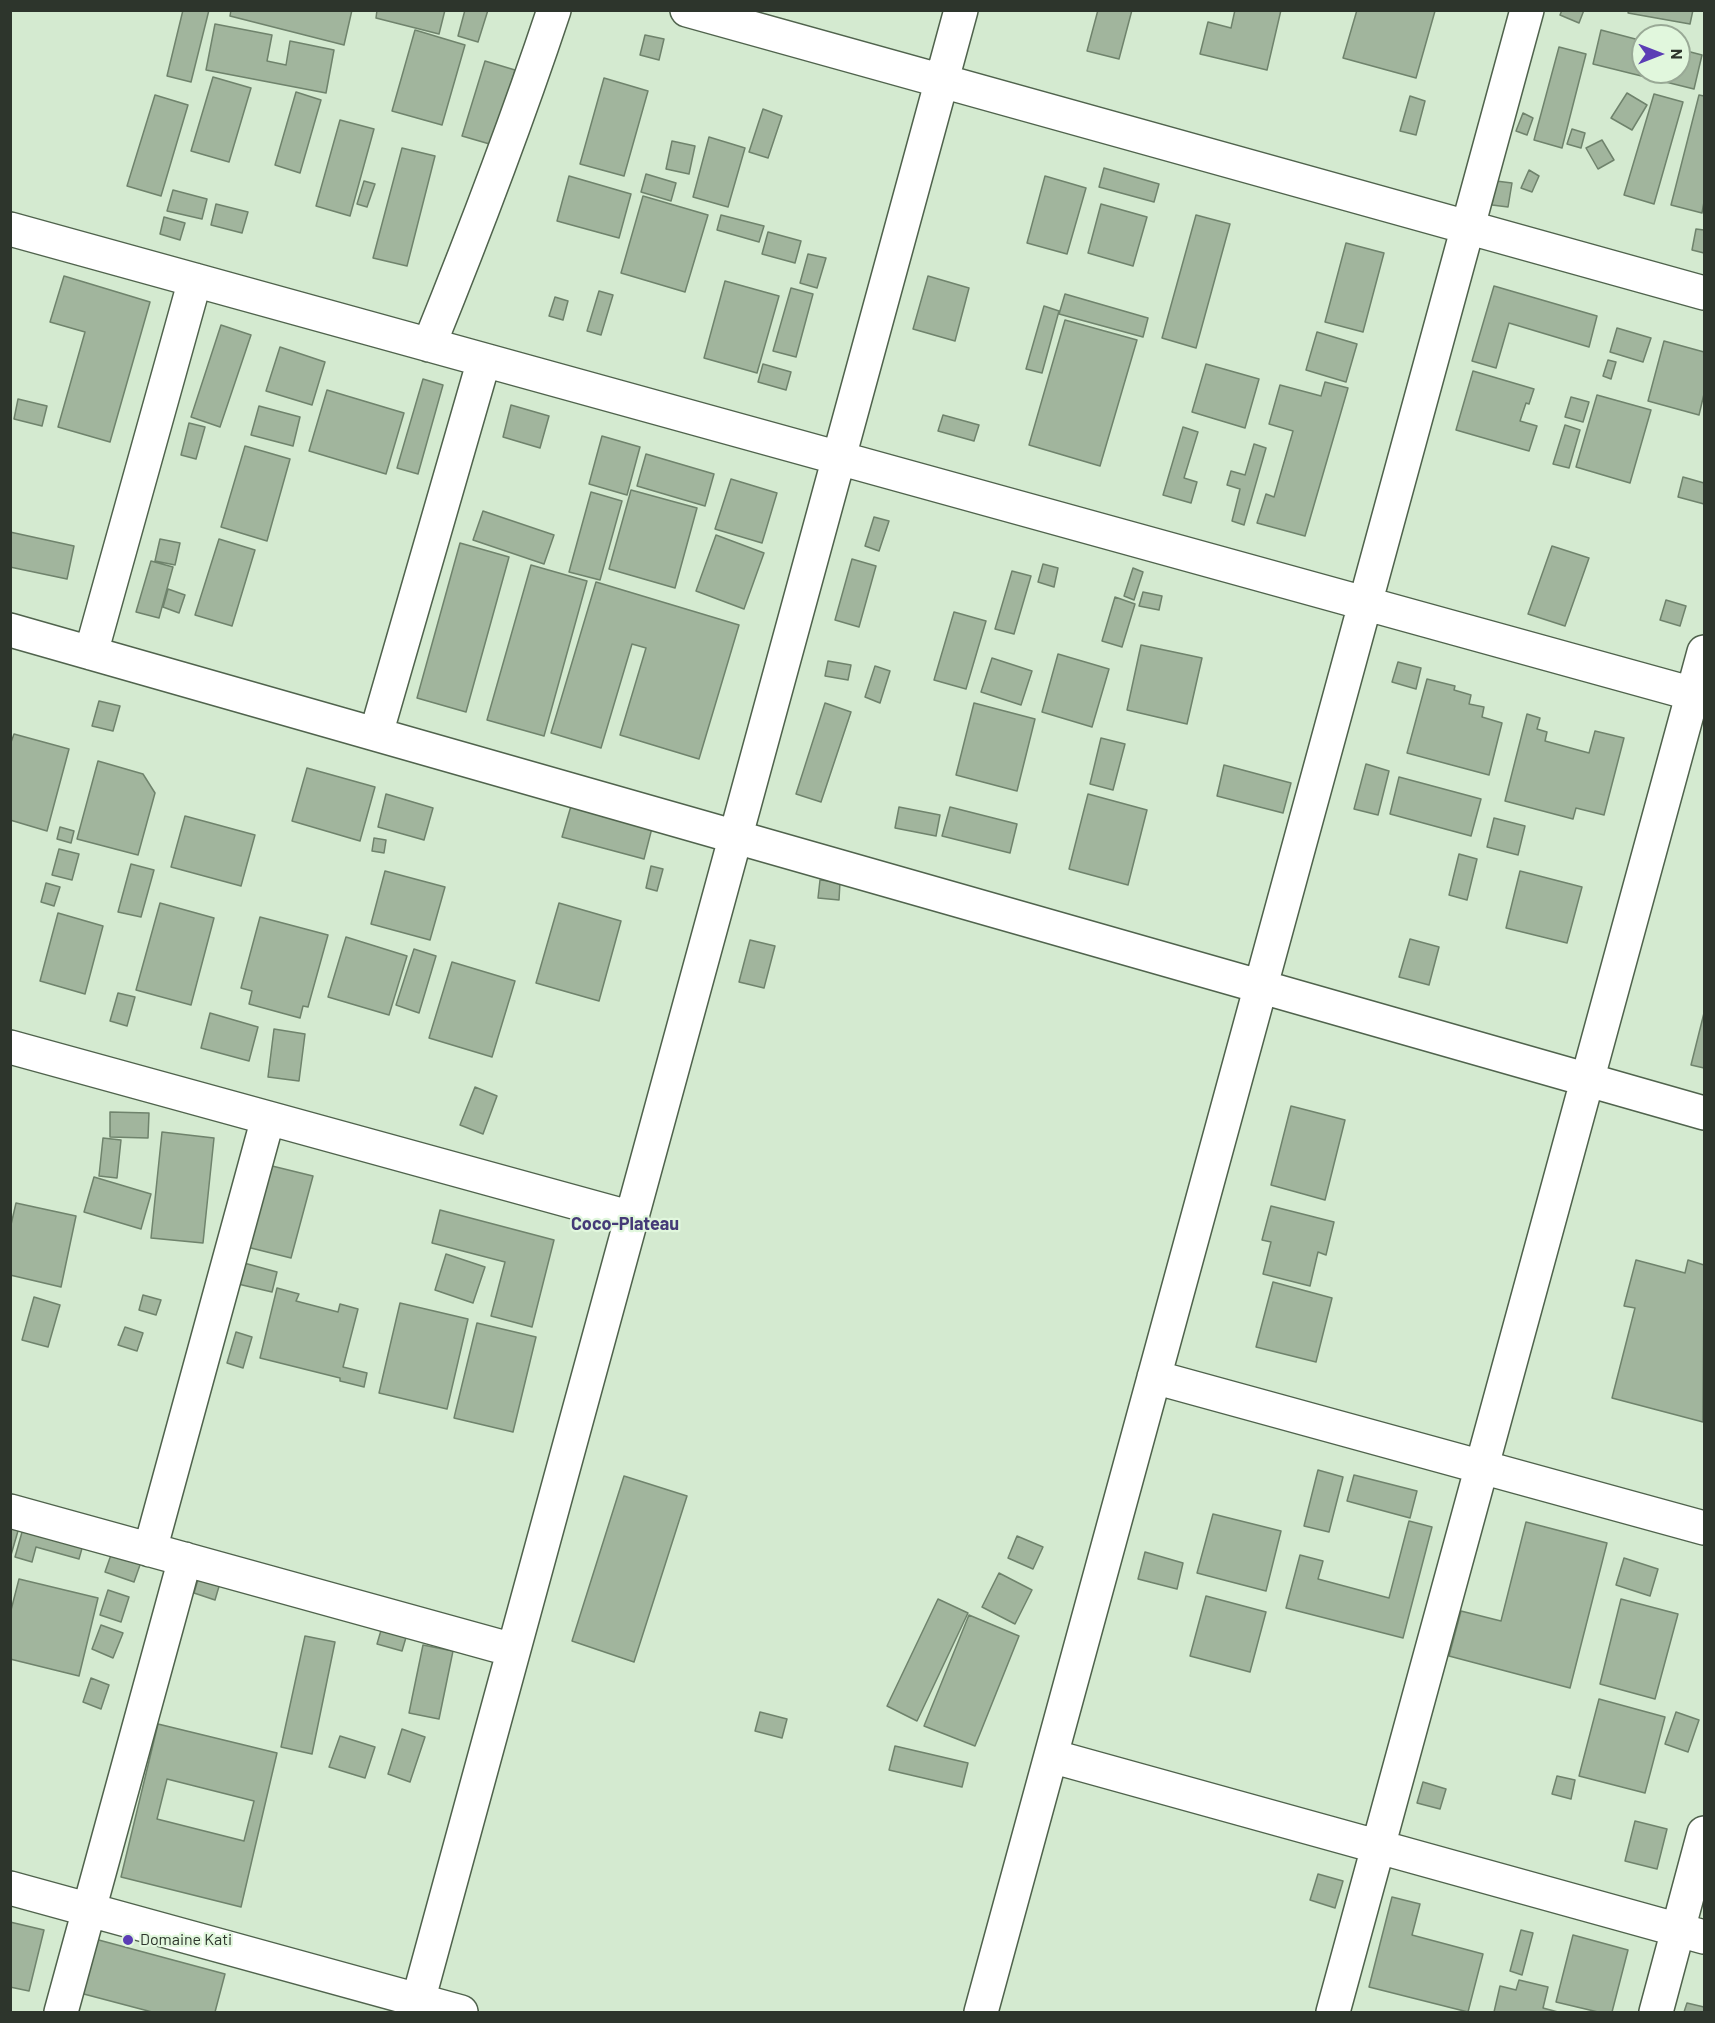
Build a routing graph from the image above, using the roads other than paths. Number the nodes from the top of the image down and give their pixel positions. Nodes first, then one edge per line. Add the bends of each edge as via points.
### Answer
1 (554, 10) edge
2 (687, 10) edge
3 (961, 10) edge
4 (1527, 10) edge
5 (941, 82) junction
6 (1468, 228) junction
7 (10, 229) edge
8 (195, 280) junction
9 (1704, 293) edge
10 (429, 345) junction
11 (484, 360) junction
12 (839, 458) junction
13 (1365, 604) junction
14 (10, 630) edge
15 (1704, 652) edge
16 (91, 653) junction
17 (1699, 696) edge
18 (376, 734) junction
19 (736, 836) junction
20 (1261, 986) junction
21 (10, 1047) edge
22 (1588, 1079) junction
23 (1704, 1113) edge
24 (268, 1118) junction
25 (632, 1218) junction
26 (1154, 1377) junction
27 (1482, 1467) junction
28 (10, 1511) edge
29 (1704, 1528) edge
30 (150, 1550) junction
31 (184, 1559) junction
32 (513, 1650) junction
33 (1051, 1756) junction
34 (1704, 1833) edge
35 (1379, 1846) junction
36 (10, 1888) edge
37 (89, 1909) junction
38 (1691, 1933) edge
39 (416, 2007) edge
40 (61, 2013) edge
41 (461, 2013) edge
42 (981, 2013) edge
43 (1333, 2013) edge
44 (1656, 2013) edge

1 - 10 street via 514,130
2 - 5 street
3 - 5 street
4 - 6 street
5 - 6 street
5 - 12 street
6 - 9 street
6 - 13 street
7 - 8 street
8 - 10 street
8 - 16 street
10 - 11 street
11 - 12 street
11 - 18 street
12 - 13 street
12 - 19 street
13 - 17 street
13 - 20 street
14 - 16 street
15 - 17 street
16 - 18 street
17 - 22 street
18 - 19 street
19 - 20 street
19 - 25 street
20 - 22 street
20 - 26 street
21 - 24 street
22 - 23 street
22 - 27 street
24 - 25 street
24 - 30 street
25 - 32 street
26 - 27 street
26 - 33 street
27 - 29 street
27 - 35 street
28 - 30 street
30 - 31 street
31 - 32 street
31 - 37 street
32 - 39 street
33 - 35 street
33 - 42 street
34 - 38 street
35 - 38 street
35 - 43 street
36 - 37 street
37 - 39 street
37 - 40 street
38 - 44 street
39 - 41 street

